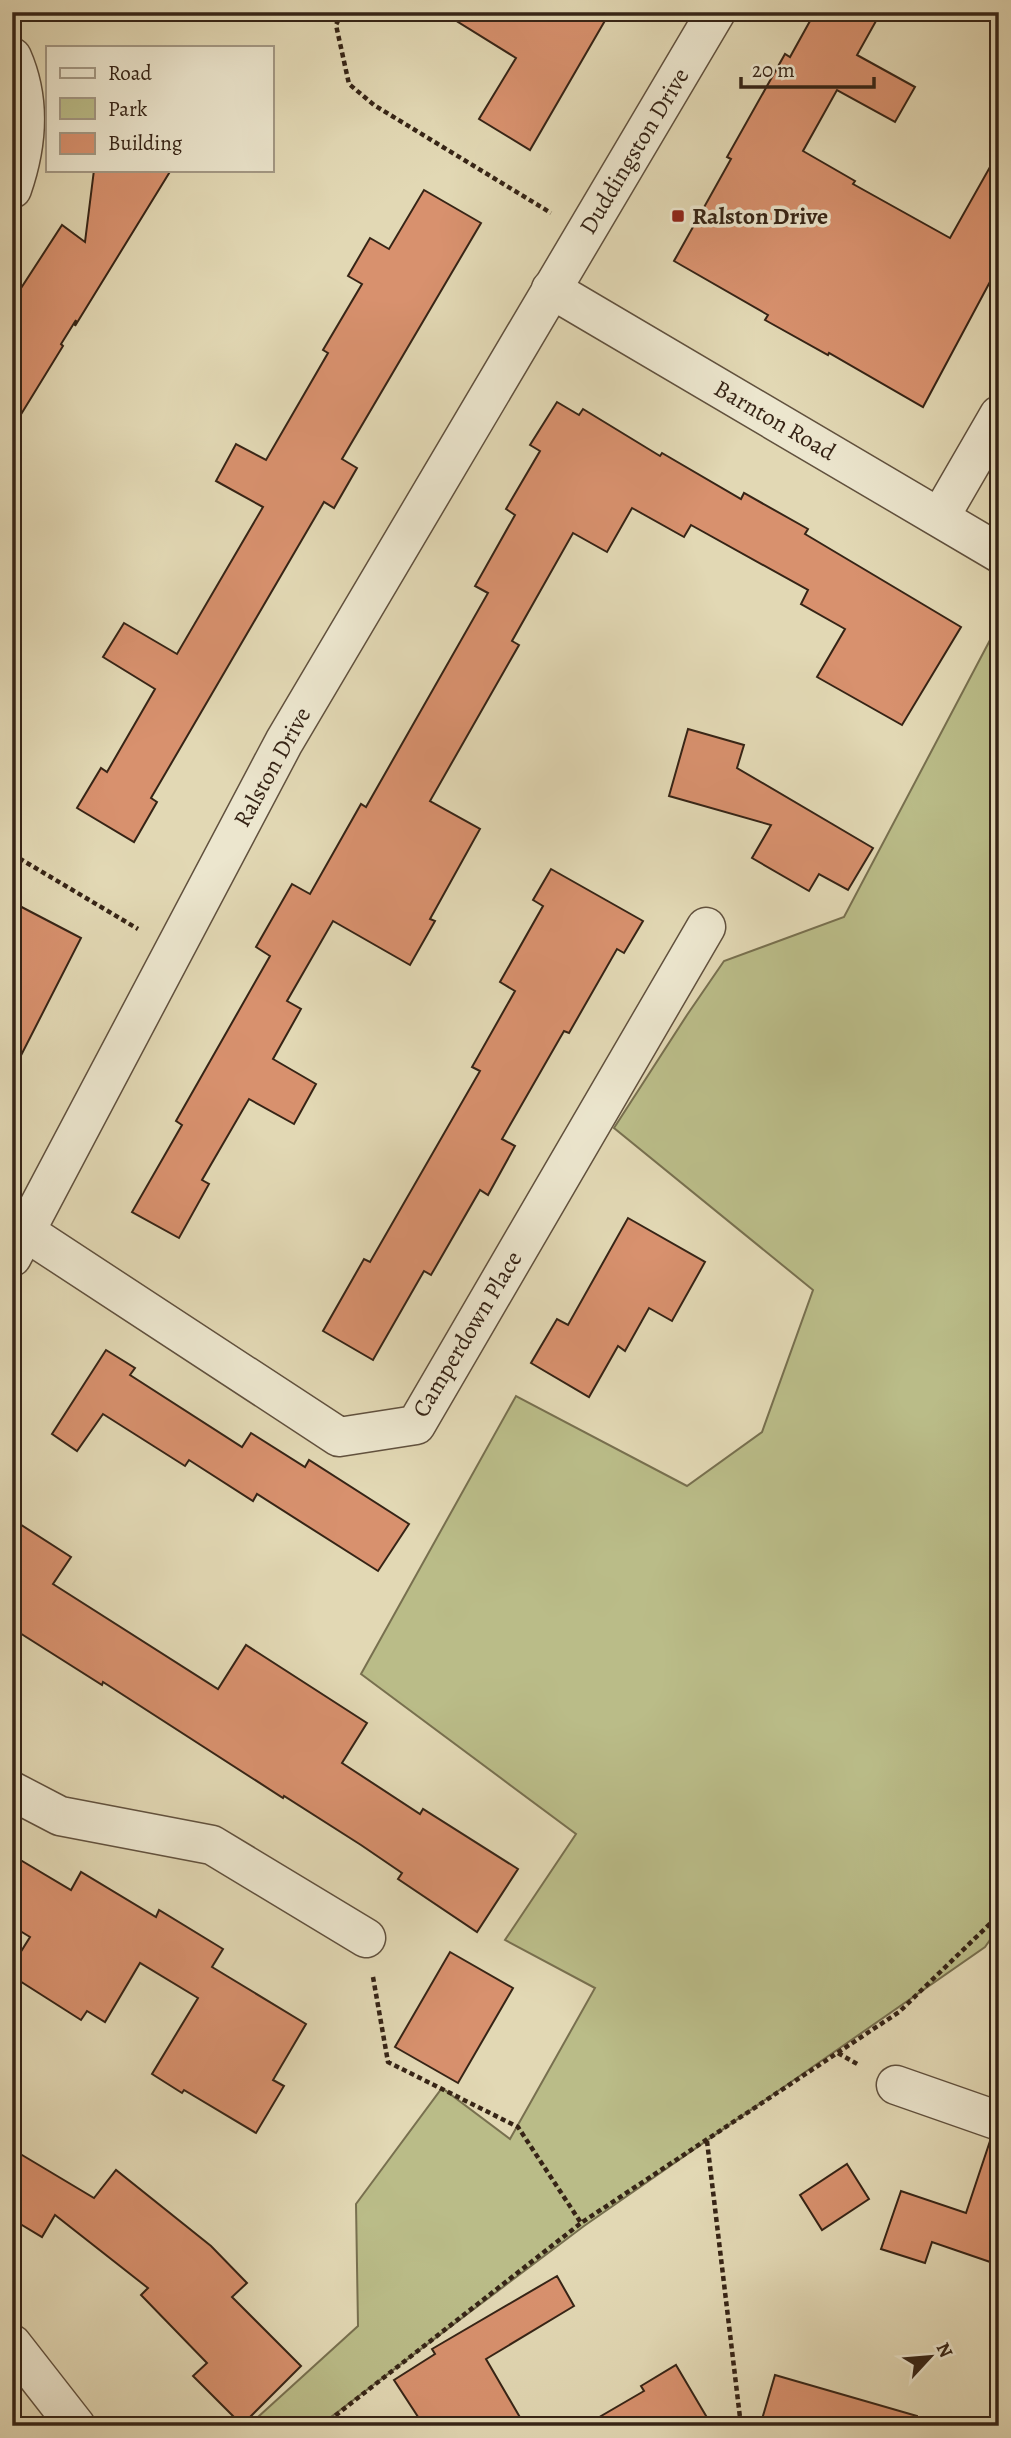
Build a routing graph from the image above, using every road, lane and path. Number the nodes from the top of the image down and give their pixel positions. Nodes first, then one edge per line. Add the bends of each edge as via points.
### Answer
1 (342, 12) edge
2 (716, 12) edge
3 (12, 57) edge
4 (12, 189) edge
5 (585, 233) junction
6 (551, 289) junction
7 (999, 415) edge
8 (940, 517) junction
9 (999, 553) edge
10 (12, 854) edge
11 (706, 927) dead end
12 (174, 950) junction
13 (19, 1244) edge
14 (12, 1791) edge
15 (999, 1915) edge
16 (366, 1938) joint
17 (896, 2085) dead end
18 (999, 2121) edge
19 (707, 2141) junction
20 (581, 2223) junction
21 (12, 2344) edge
22 (74, 2425) edge
23 (322, 2426) edge
24 (741, 2426) edge

1 - 5 path via 336,25 349,84 374,105
2 - 5 street, Duddingston Drive
3 - 4 street via 26,118 22,160
5 - 6 street, Duddingston Drive
6 - 8 street, Barnton Road
6 - 12 street, Ralston Drive via 284,742
7 - 8 street
8 - 9 street, Barnton Road
10 - 12 path
11 - 13 street, Camperdown Place via 416,1425 339,1437
12 - 13 street, Ralston Drive
14 - 16 street via 60,1816 212,1845
15 - 19 path via 900,2012
16 - 20 path via 388,2062 518,2127
17 - 18 street
19 - 20 path
19 - 24 path
20 - 23 path
21 - 22 street

